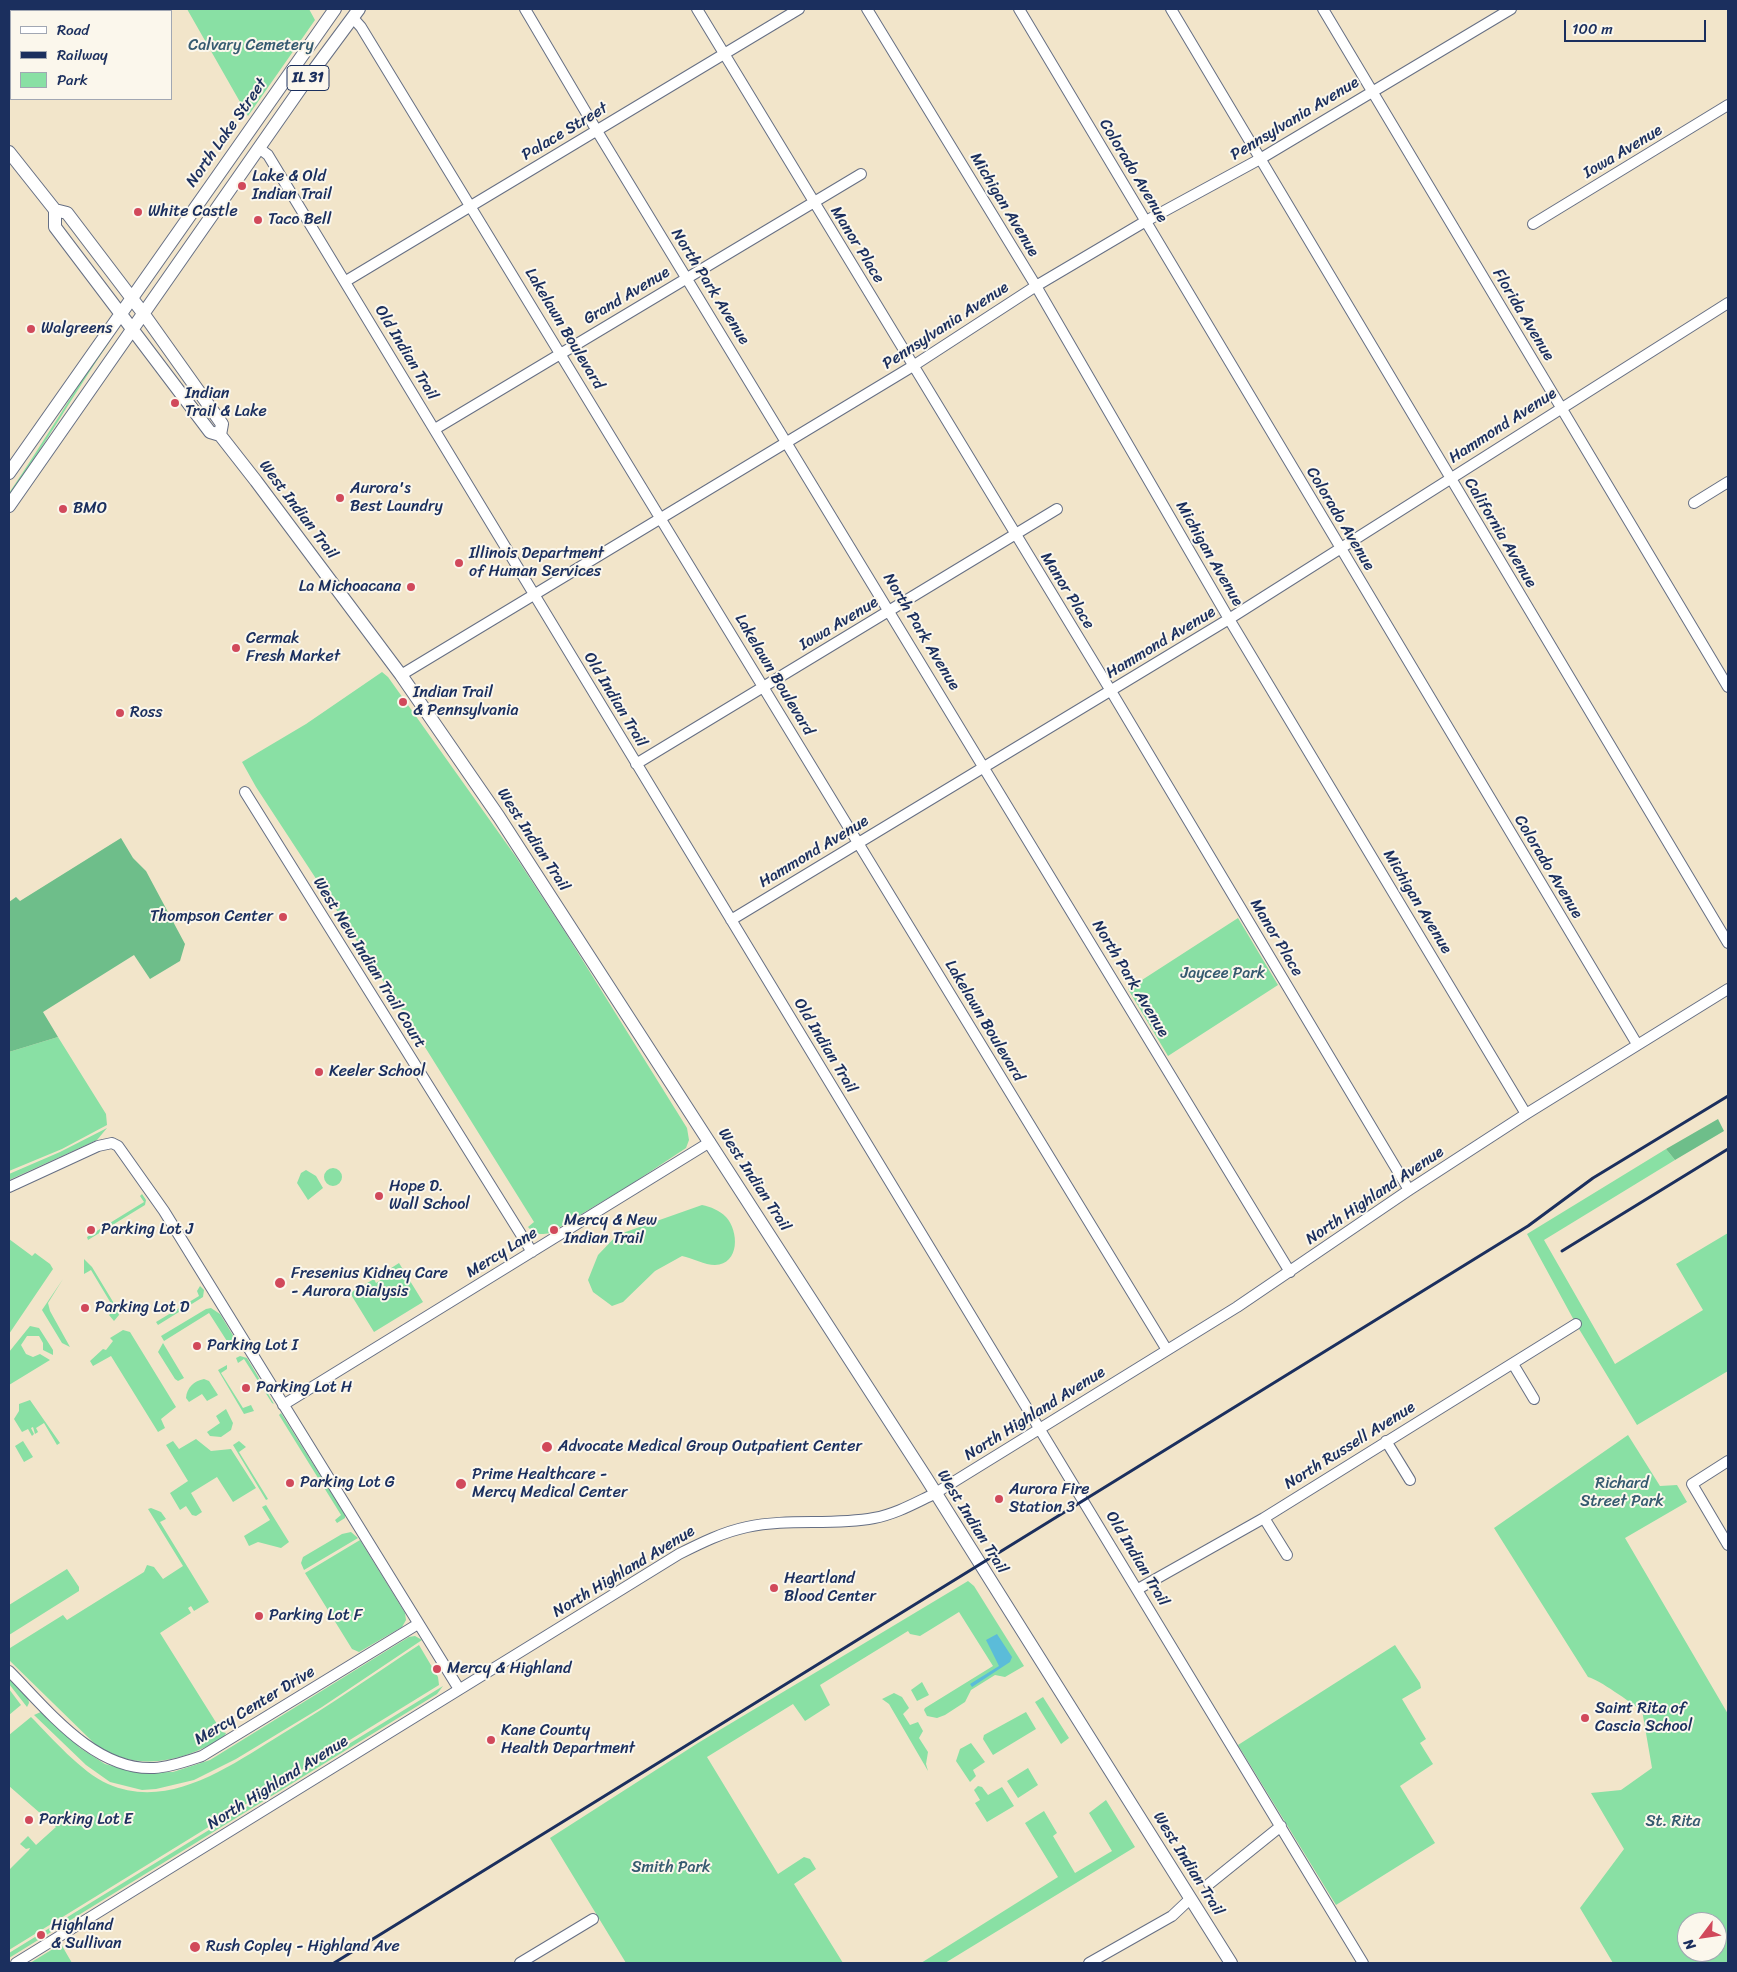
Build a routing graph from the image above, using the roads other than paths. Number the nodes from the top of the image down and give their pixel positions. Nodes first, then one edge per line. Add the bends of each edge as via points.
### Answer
1 (335, 9) edge
2 (525, 9) edge
3 (697, 9) edge
4 (799, 9) edge
5 (867, 9) edge
6 (1019, 9) edge
7 (1171, 9) edge
8 (1323, 9) edge
9 (1511, 9) edge
10 (1499, 12) edge
11 (356, 13) edge
12 (724, 53) junction
13 (1372, 91) junction
14 (1728, 105) edge
15 (597, 131) junction
16 (259, 148) junction
17 (9, 152) edge
18 (1260, 159) junction
19 (861, 174) dead end
20 (814, 203) junction
21 (472, 205) junction
22 (55, 210) junction
23 (1146, 221) junction
24 (1533, 224) dead end
25 (687, 278) junction
26 (346, 281) junction
27 (1036, 286) junction
28 (132, 297) junction
29 (1728, 303) edge
30 (143, 312) junction
31 (120, 314) junction
32 (132, 330) junction
33 (561, 353) junction
34 (913, 366) junction
35 (1561, 407) junction
36 (435, 429) junction
37 (220, 435) junction
38 (787, 442) junction
39 (9, 473) edge
40 (1450, 478) junction
41 (1728, 482) edge
42 (1694, 503) dead end
43 (9, 506) edge
44 (1057, 509) dead end
45 (660, 518) junction
46 (1014, 535) junction
47 (1340, 548) junction
48 (534, 594) junction
49 (890, 610) junction
50 (1229, 619) junction
51 (402, 675) junction
52 (763, 687) junction
53 (1728, 687) edge
54 (1111, 691) junction
55 (636, 764) junction
56 (985, 767) junction
57 (245, 792) dead end
58 (859, 843) junction
59 (731, 920) junction
60 (1728, 944) edge
61 (1728, 989) edge
62 (1637, 1044) junction
63 (1526, 1114) junction
64 (710, 1142) junction
65 (9, 1187) edge
66 (1409, 1190) junction
67 (532, 1252) junction
68 (1290, 1272) junction
69 (1576, 1324) dead end
70 (1167, 1350) junction
71 (1513, 1364) junction
72 (1534, 1399) dead end
73 (283, 1405) junction
74 (1039, 1428) junction
75 (1386, 1441) junction
76 (1728, 1461) edge
77 (1410, 1480) dead end
78 (934, 1494) junction
79 (1264, 1518) junction
80 (1728, 1545) edge
81 (1287, 1555) dead end
82 (1138, 1589) junction
83 (418, 1624) junction
84 (9, 1670) edge
85 (459, 1689) junction
86 (1280, 1826) junction
87 (1209, 1884) dead end
88 (1190, 1899) junction
89 (593, 1919) dead end
90 (536, 1959) edge
91 (16, 1963) edge
92 (520, 1963) edge
93 (1089, 1963) edge
94 (1231, 1963) edge
95 (1363, 1963) edge

1 - 28 main road, North Lake Street
2 - 15 street, North Park Avenue
3 - 12 street, Manor Place
4 - 12 street, Palace Street
5 - 27 street, Michigan Avenue
6 - 23 street, Colorado Avenue
7 - 18 street, California Avenue
8 - 13 street, Florida Avenue
9 - 10 street, Pennsylvania Avenue
10 - 13 street, Pennsylvania Avenue
11 - 16 main road, IL 31
11 - 21 street, Lakelawn Boulevard
12 - 15 street, Palace Street
12 - 20 street, Manor Place
13 - 18 street, Pennsylvania Avenue
13 - 35 street, Florida Avenue
14 - 24 street, Iowa Avenue
15 - 21 street, Palace Street
15 - 25 street, North Park Avenue
16 - 26 street, Old Indian Trail via 268,155
16 - 30 main road, IL 31
17 - 22 main road, West Indian Trail
18 - 23 street, Pennsylvania Avenue
18 - 40 street, California Avenue
19 - 20 street, Grand Avenue
20 - 25 street, Grand Avenue
20 - 34 street, Manor Place
21 - 26 street, Palace Street
21 - 33 street, Lakelawn Boulevard
22 - 28 main road, West Indian Trail via 67,213
22 - 31 main road, West Indian Trail via 55,227
23 - 27 street, Pennsylvania Avenue
23 - 47 street, Colorado Avenue
25 - 33 street, Grand Avenue
25 - 38 street, North Park Avenue
26 - 36 street, Old Indian Trail
27 - 34 street, Pennsylvania Avenue
27 - 50 street, Michigan Avenue
28 - 30 main road, West Indian Trail
28 - 31 main road, North Lake Street
29 - 35 street, Hammond Avenue
30 - 32 main road, IL 31
30 - 37 main road, West Indian Trail via 222,424
31 - 32 main road, West Indian Trail
31 - 39 main road, North Lake Street
32 - 37 main road, West Indian Trail via 210,432
32 - 43 main road, IL 31
33 - 36 street, Grand Avenue
33 - 45 street, Lakelawn Boulevard
34 - 38 street, Pennsylvania Avenue
34 - 46 street, Manor Place
35 - 40 street, Hammond Avenue
35 - 53 street, Florida Avenue
36 - 48 street, Old Indian Trail
37 - 51 main road, West Indian Trail
38 - 45 street, Pennsylvania Avenue
38 - 49 street, North Park Avenue
40 - 47 street, Hammond Avenue
40 - 60 street, California Avenue
41 - 42 street
44 - 46 street, Iowa Avenue
45 - 48 street, Pennsylvania Avenue
45 - 52 street, Lakelawn Boulevard
46 - 49 street, Iowa Avenue
46 - 54 street, Manor Place
47 - 50 street, Hammond Avenue
47 - 62 street, Colorado Avenue
48 - 51 street, Pennsylvania Avenue
48 - 55 street, Old Indian Trail
49 - 52 street, Iowa Avenue
49 - 56 street, North Park Avenue
50 - 54 street, Hammond Avenue
50 - 63 street, Michigan Avenue
51 - 64 main road, West Indian Trail via 499,817
52 - 55 street, Iowa Avenue
52 - 58 street, Lakelawn Boulevard
54 - 56 street, Hammond Avenue
54 - 66 street, Manor Place
55 - 59 street, Old Indian Trail
56 - 58 street, Hammond Avenue
56 - 68 street, North Park Avenue
57 - 67 street, West New Indian Trail Court
58 - 59 street, Hammond Avenue
58 - 70 street, Lakelawn Boulevard
59 - 74 street, Old Indian Trail
61 - 62 street, North Highland Avenue
62 - 63 street, North Highland Avenue
63 - 66 street, North Highland Avenue
64 - 67 street, Mercy Lane
64 - 78 main road, West Indian Trail
65 - 73 street via 98,1146 112,1143 118,1146 164,1211
66 - 68 street, North Highland Avenue
67 - 73 street, Mercy Lane
68 - 70 street, North Highland Avenue
69 - 71 street, North Russell Avenue
70 - 74 street, North Highland Avenue
71 - 72 street
71 - 75 street, North Russell Avenue
73 - 83 street
74 - 78 street, North Highland Avenue
74 - 82 street, Old Indian Trail
75 - 77 street
75 - 79 street, North Russell Avenue
76 - 80 street via 1692,1484
78 - 85 street, North Highland Avenue via 880,1517 748,1527 699,1544
78 - 88 main road, West Indian Trail via 1056,1682
79 - 81 street
79 - 82 street, North Russell Avenue
82 - 86 street, Old Indian Trail
83 - 84 street, Mercy Center Drive via 202,1756 170,1766 152,1768 108,1759 87,1746
83 - 85 street
85 - 91 street, North Highland Avenue
86 - 87 street
86 - 95 street, Old Indian Trail
88 - 93 street via 1172,1916
88 - 94 main road, West Indian Trail
89 - 90 street
90 - 92 street

